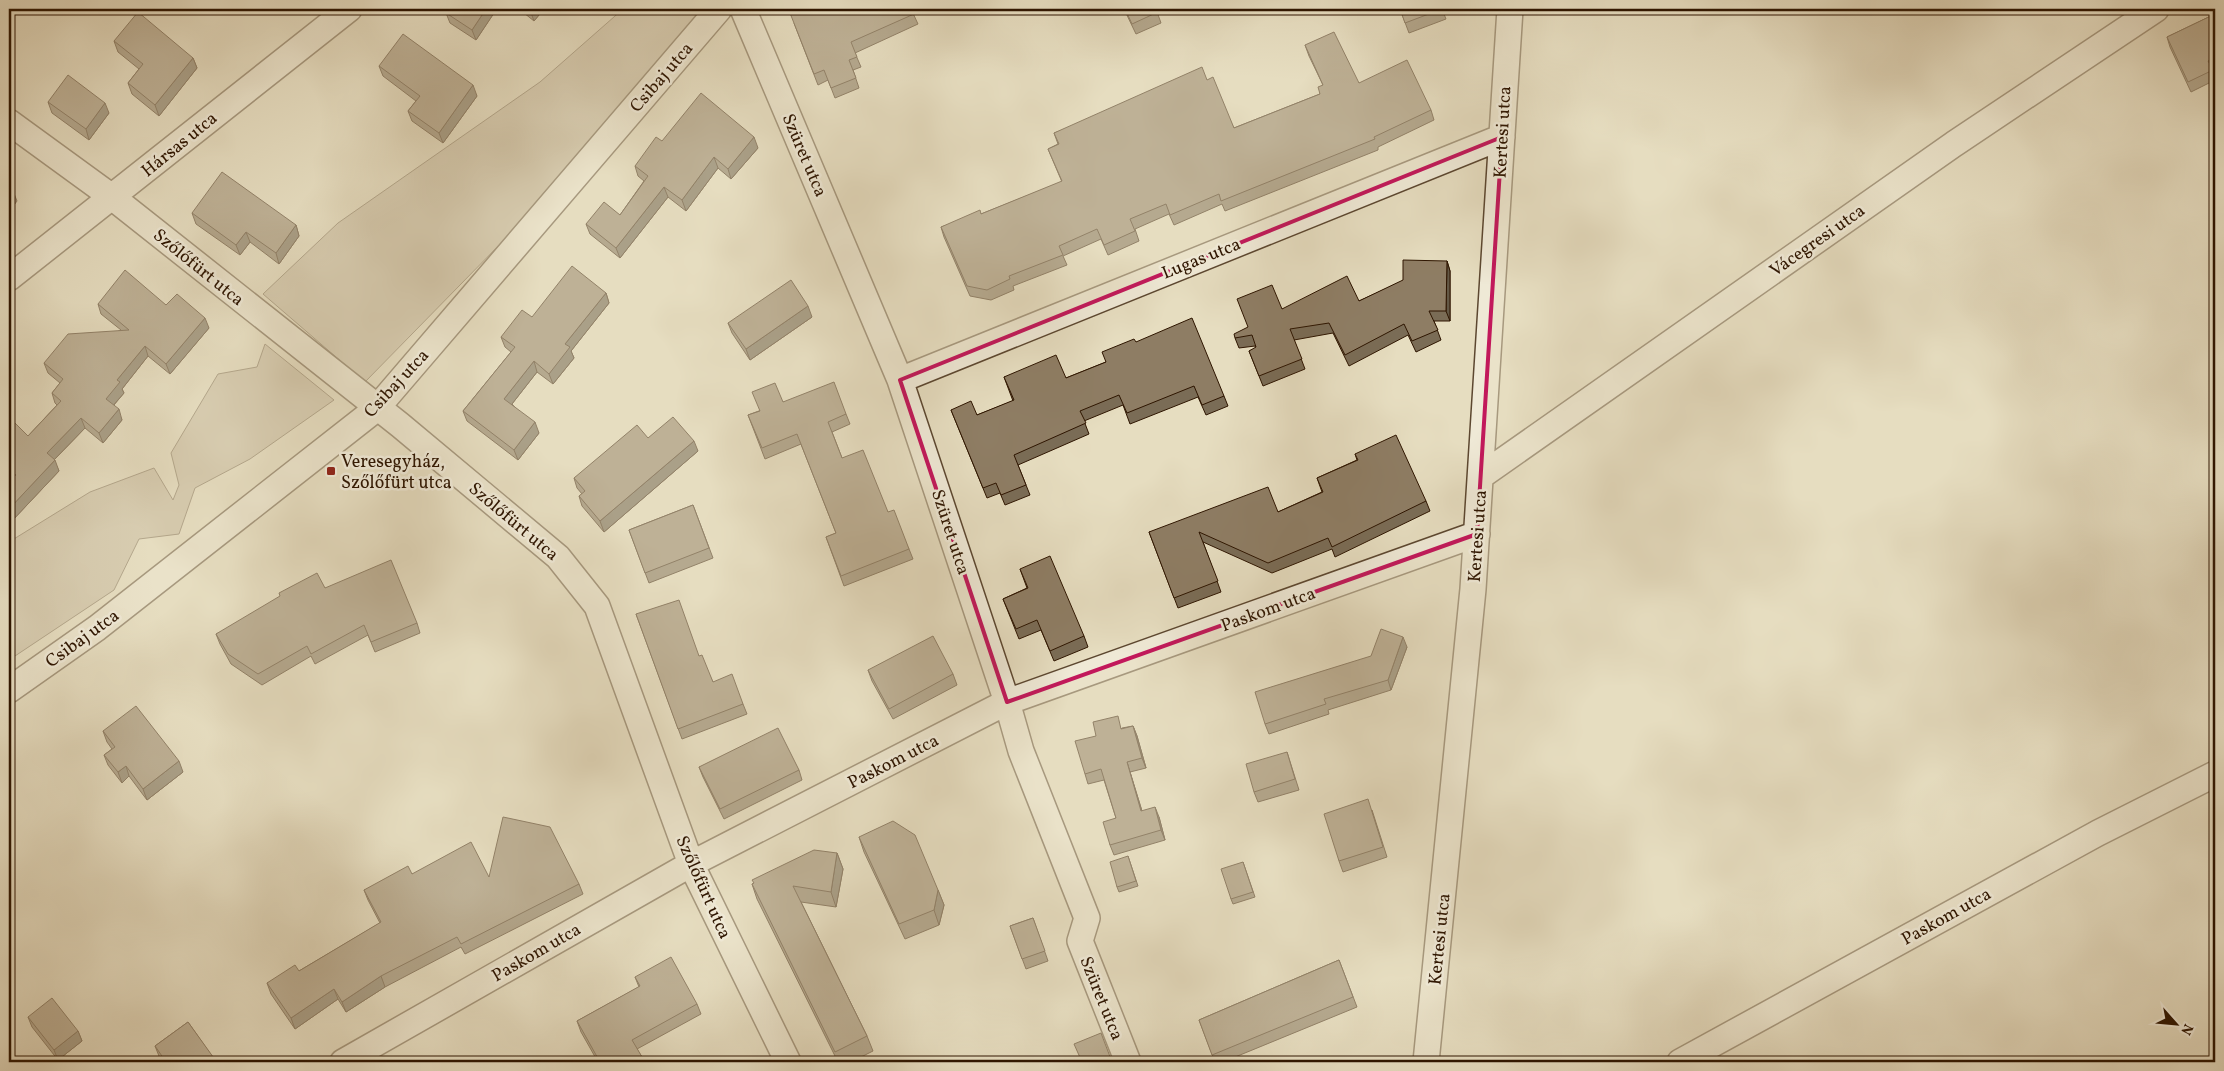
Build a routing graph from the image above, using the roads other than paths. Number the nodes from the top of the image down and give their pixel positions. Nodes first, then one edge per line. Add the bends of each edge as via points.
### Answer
1 (349, 9) edge
2 (719, 9) edge
3 (743, 9) edge
4 (1510, 9) edge
5 (2156, 9) edge
6 (9, 122) edge
7 (1502, 137) junction
8 (112, 197) junction
9 (9, 278) edge
10 (900, 380) junction
11 (376, 408) junction
12 (1481, 476) junction
13 (1477, 534) junction
14 (9, 690) edge
15 (1007, 702) junction
16 (2215, 774) edge
17 (691, 864) junction
18 (343, 1062) edge
19 (788, 1062) edge
20 (1128, 1062) edge
21 (1426, 1062) edge
22 (1680, 1062) edge

1 - 8 street, Hársas utca
2 - 11 street, Csibaj utca
3 - 10 street, Szüret utca
4 - 7 street, Kertesi utca
5 - 12 street, Vácegresi utca via 1954,144
6 - 8 street, Szőlőfürt utca
7 - 10 street, Lugas utca
7 - 12 street, Kertesi utca
8 - 9 street, Hársas utca
8 - 11 street, Szőlőfürt utca
10 - 15 street, Szüret utca
11 - 14 street, Csibaj utca via 97,628
11 - 17 street, Szőlőfürt utca via 558,556 597,606
12 - 13 street, Kertesi utca
13 - 15 street, Paskom utca
13 - 21 street, Kertesi utca
15 - 17 street, Paskom utca
15 - 20 street, Szüret utca via 1021,751 1087,918 1080,941
16 - 22 street, Paskom utca via 2090,838
17 - 18 street, Paskom utca
17 - 19 street, Szőlőfürt utca

